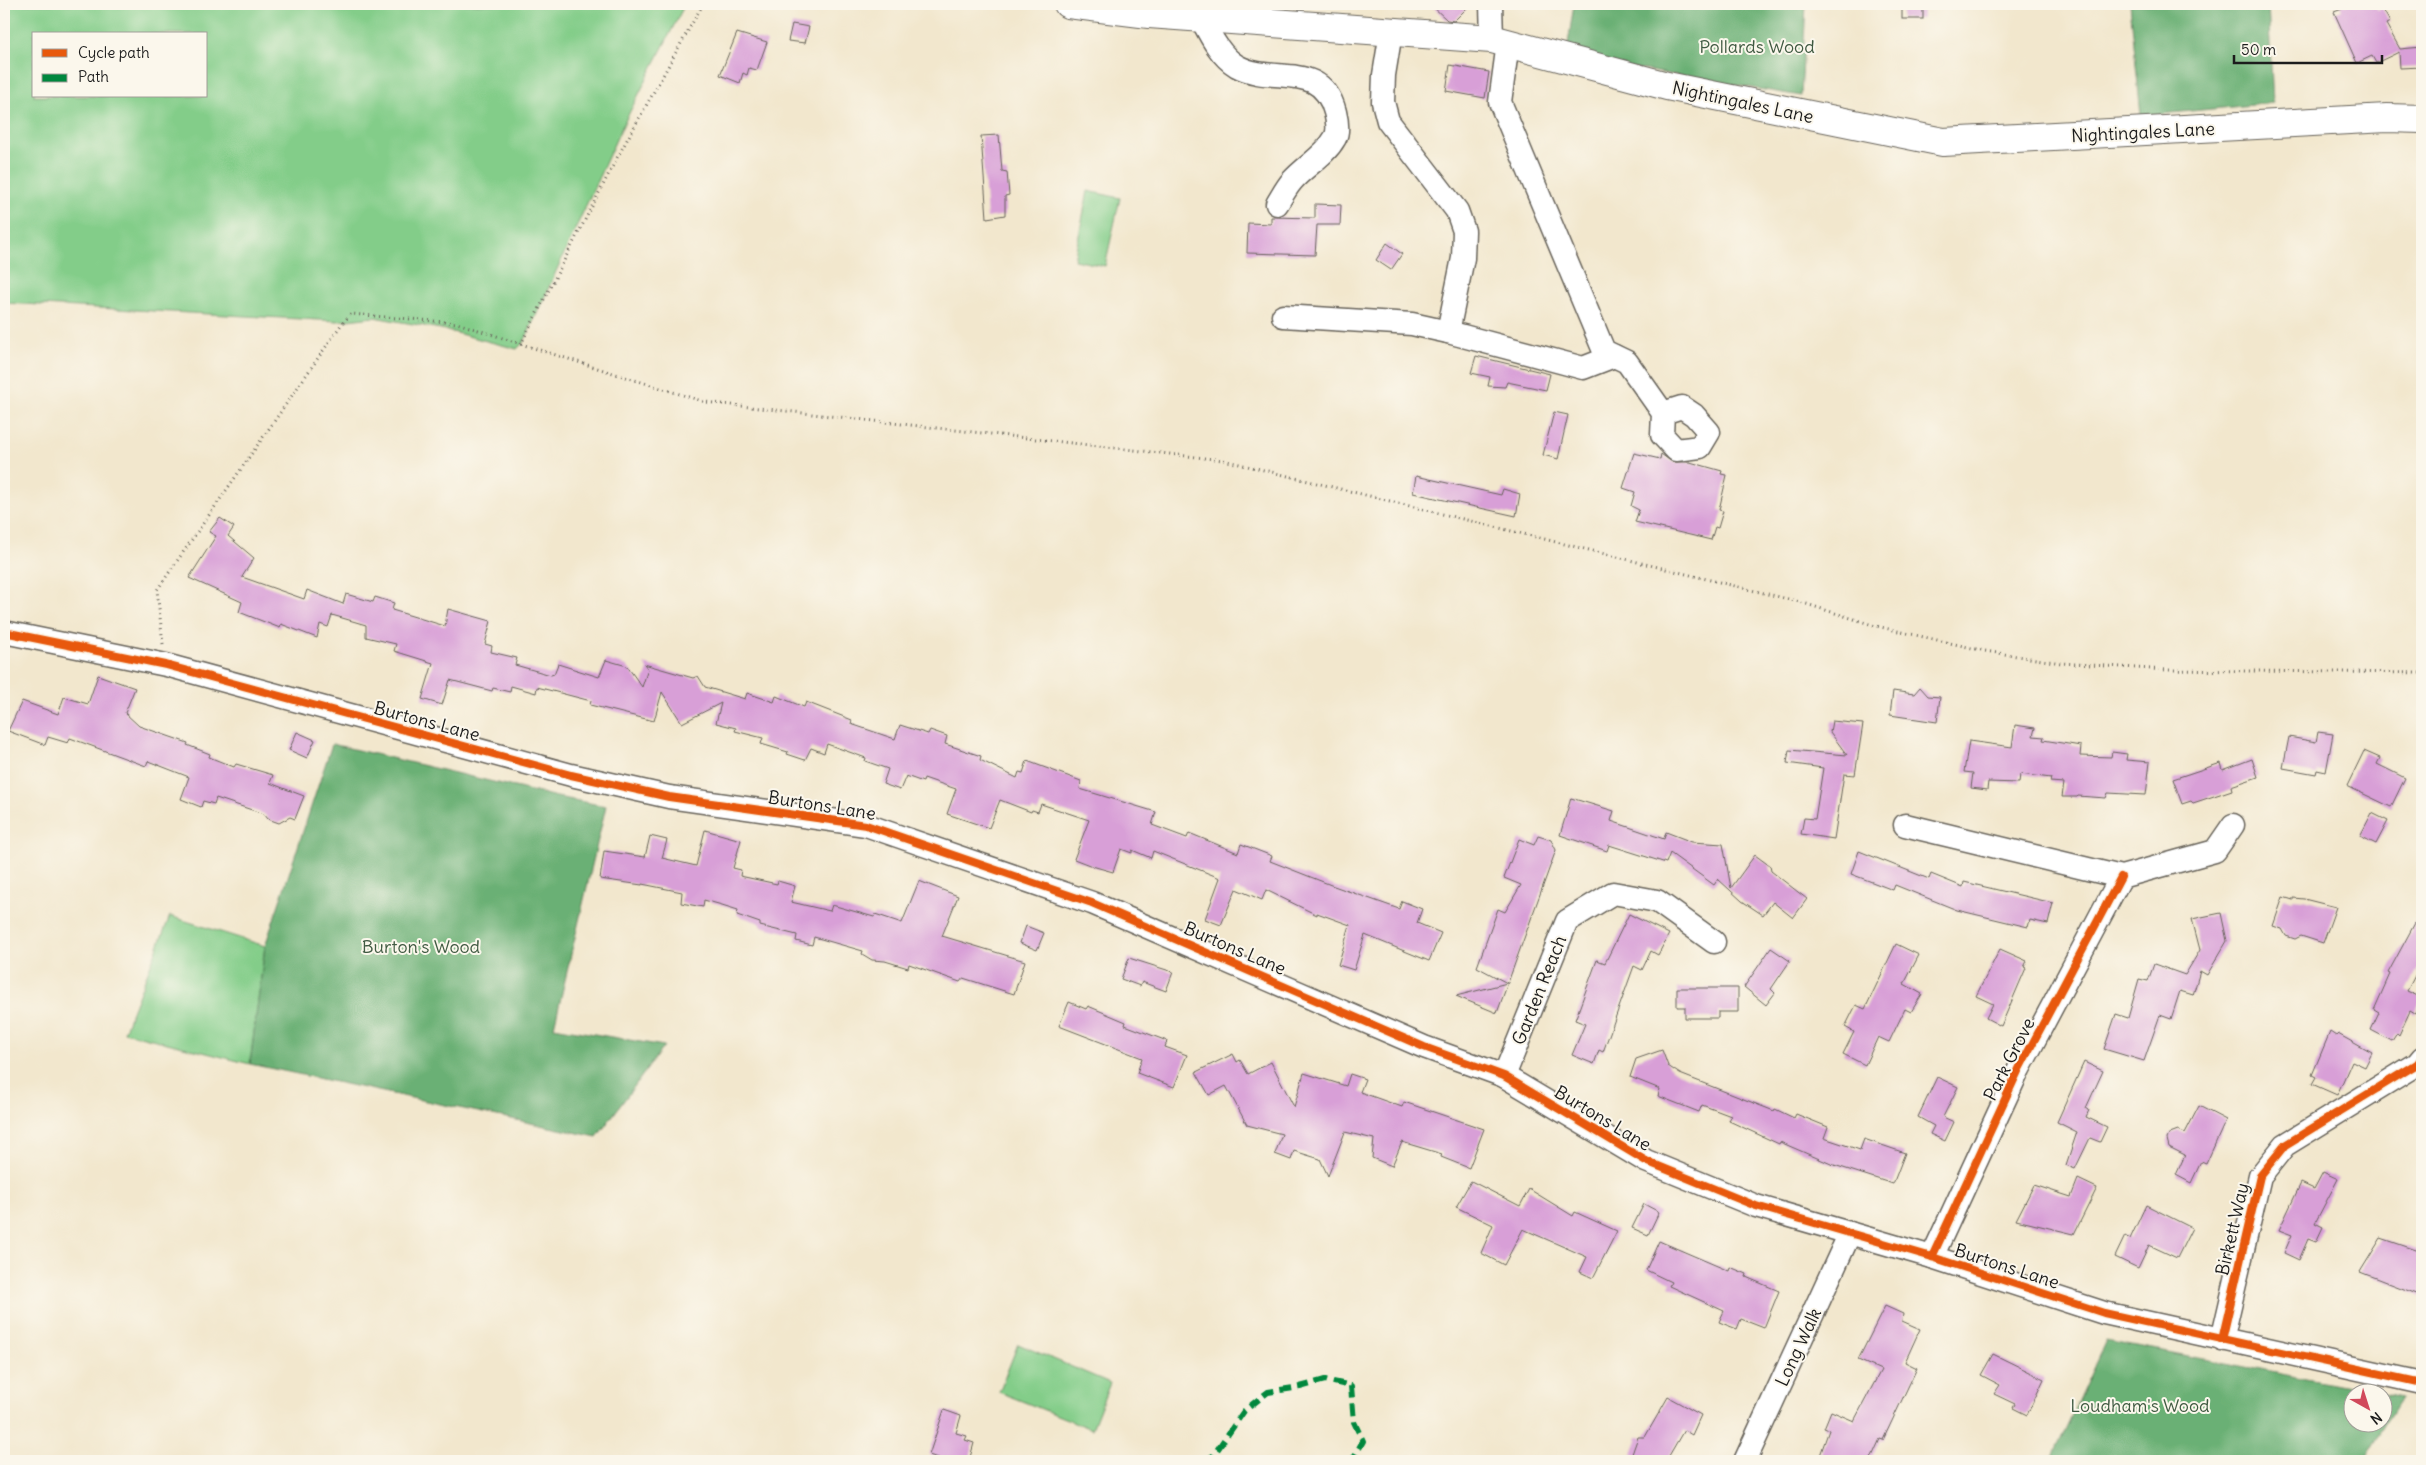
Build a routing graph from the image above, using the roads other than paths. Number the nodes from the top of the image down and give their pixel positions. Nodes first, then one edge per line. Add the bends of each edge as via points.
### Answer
1 (1068, 4) edge
2 (1491, 4) edge
3 (1200, 18) junction
4 (1391, 32) junction
5 (1500, 41) junction
6 (2422, 119) edge
7 (1277, 204) dead end
8 (1283, 316) dead end
9 (1448, 332) junction
10 (1614, 356) junction
11 (1663, 413) dead end
12 (4, 632) edge
13 (1905, 825) dead end
14 (2232, 825) dead end
15 (2121, 877) junction
16 (1714, 942) dead end
17 (2422, 1058) edge
18 (1504, 1076) junction
19 (1850, 1232) junction
20 (1932, 1257) junction
21 (2222, 1340) junction
22 (2422, 1383) edge
23 (1745, 1461) edge

1 - 3 main road, Nightingales Lane
2 - 5 street
3 - 4 main road, Nightingales Lane
3 - 7 street via 1217,47 1234,65 1248,72 1303,78 1319,84 1332,99 1338,122 1336,136 1291,182
4 - 5 main road, Nightingales Lane
4 - 9 street via 1383,102 1388,121 1457,211 1464,231 1463,258
5 - 6 main road, Nightingales Lane via 1667,86 1943,142 2387,118
5 - 10 street via 1500,102 1604,351
8 - 9 street via 1412,324
9 - 10 street via 1583,368
10 - 11 street via 1627,362
12 - 18 street, Burtons Lane via 166,665 571,775 669,797 866,824 1092,903 1424,1047
13 - 15 street
14 - 15 street via 2215,851
15 - 20 street, Park Grove via 2019,1069
16 - 18 street, Garden Reach via 1657,901 1613,893 1567,920
17 - 21 street, Birkett Way via 2286,1144 2260,1176
18 - 19 street, Burtons Lane via 1646,1161 1756,1206
19 - 20 street, Burtons Lane
19 - 23 street, Long Walk
20 - 21 street, Burtons Lane via 2104,1313
21 - 22 street, Burtons Lane

